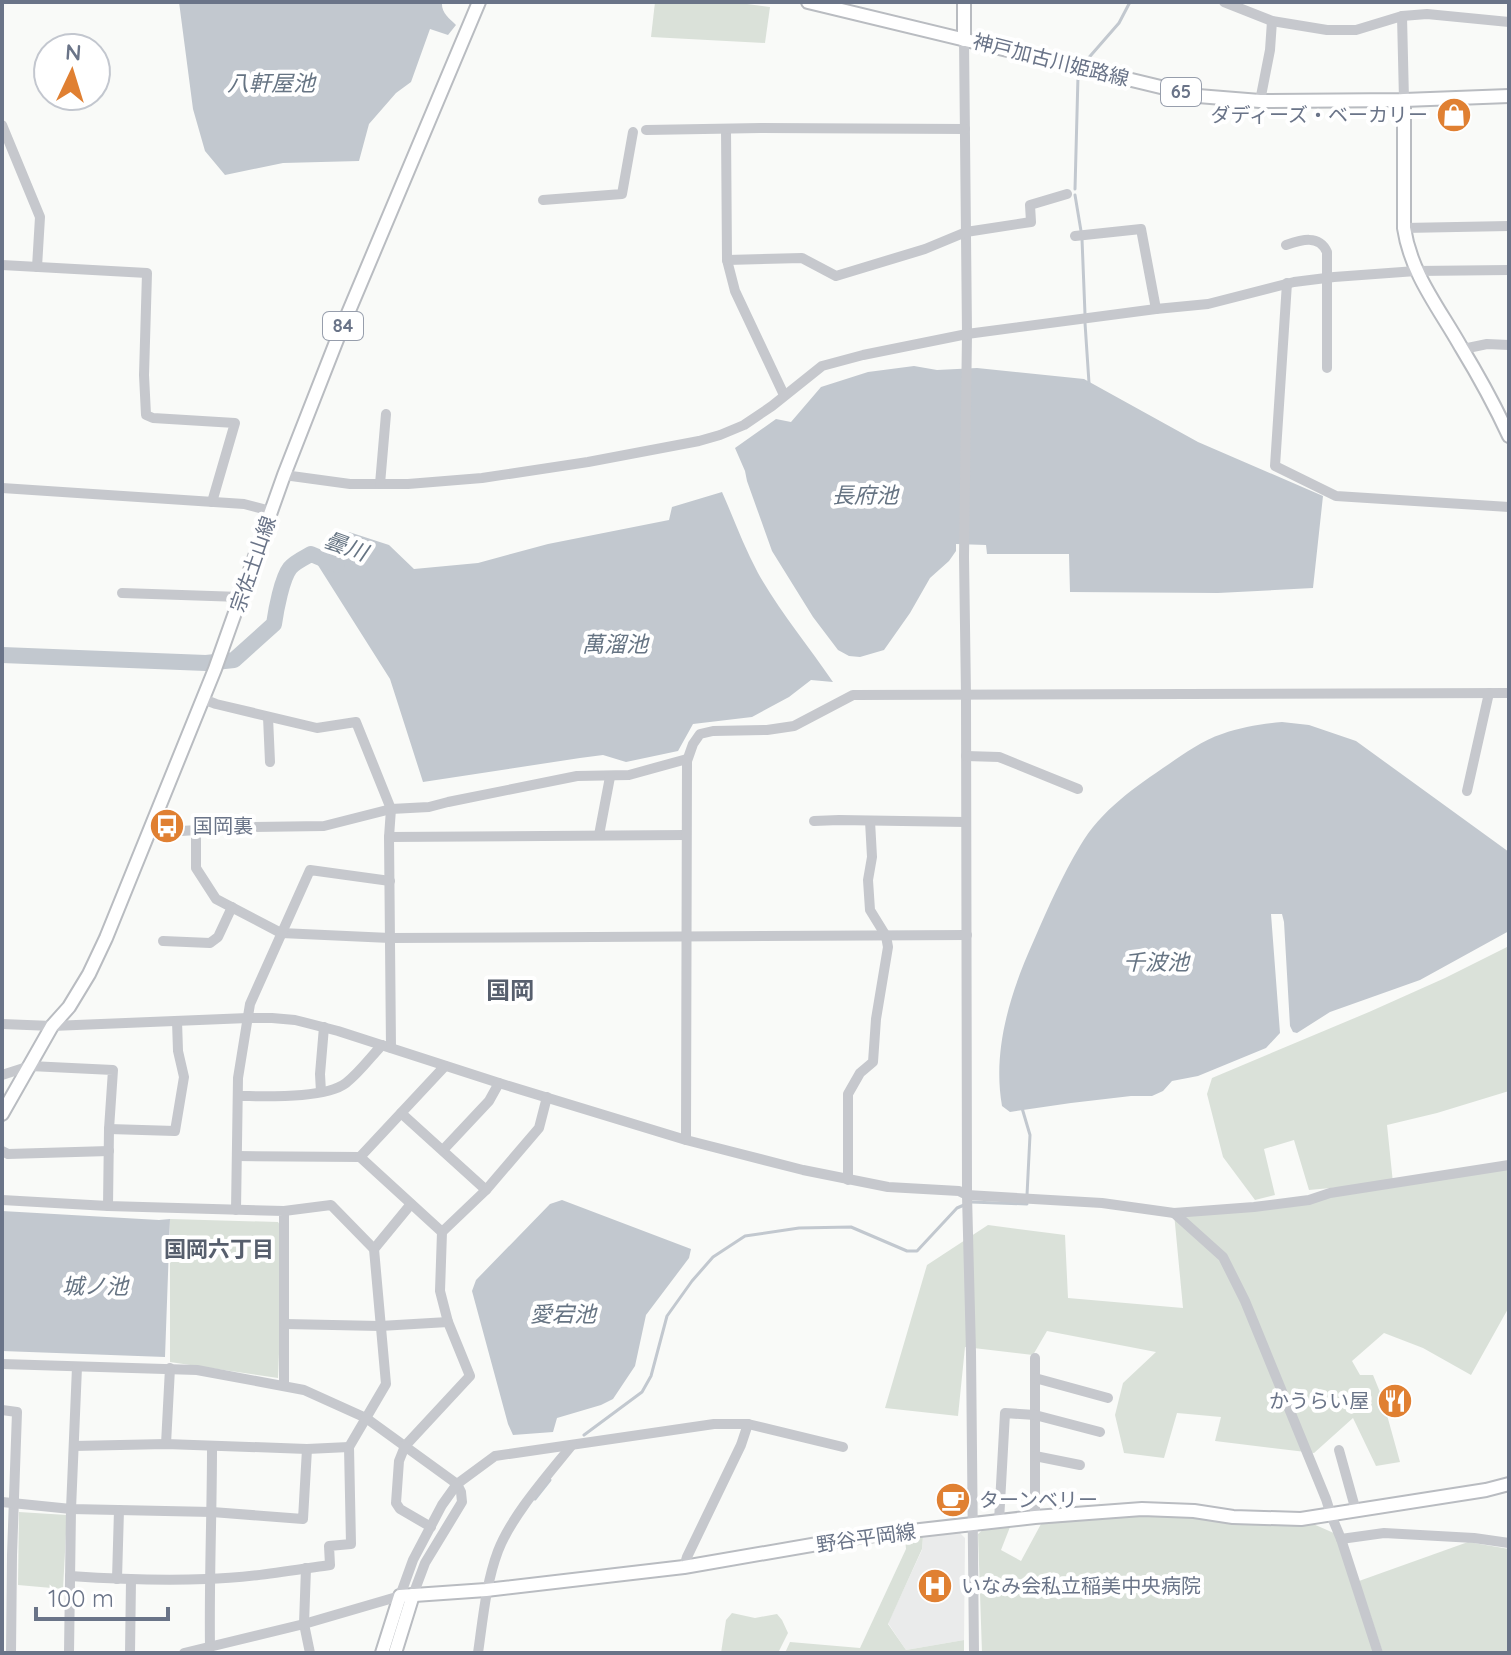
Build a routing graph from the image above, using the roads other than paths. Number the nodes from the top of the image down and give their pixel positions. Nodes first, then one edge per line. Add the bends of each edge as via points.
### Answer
1 (479, 2) edge
2 (808, 2) edge
3 (964, 2) edge
4 (1224, 2) edge
5 (833, 5) edge
6 (1402, 16) junction
7 (1272, 21) junction
8 (1509, 22) edge
9 (964, 40) junction
10 (1509, 96) edge
11 (1404, 100) junction
12 (1260, 101) junction
13 (2, 125) edge
14 (726, 129) junction
15 (965, 129) junction
16 (646, 130) dead end
17 (633, 132) dead end
18 (1067, 194) dead end
19 (543, 200) dead end
20 (1509, 226) edge
21 (1404, 228) junction
22 (966, 232) junction
23 (1075, 236) dead end
24 (1286, 245) dead end
25 (727, 260) junction
26 (2, 265) edge
27 (37, 267) junction
28 (1509, 270) edge
29 (1416, 271) junction
30 (1328, 278) junction
31 (1287, 283) junction
32 (1156, 309) junction
33 (967, 334) junction
34 (1509, 345) edge
35 (1463, 349) junction
36 (1327, 368) dead end
37 (784, 395) junction
38 (386, 414) dead end
39 (1509, 436) edge
40 (284, 475) junction
41 (380, 484) junction
42 (2, 488) edge
43 (212, 502) junction
44 (1509, 507) edge
45 (271, 511) junction
46 (122, 593) dead end
47 (241, 597) junction
48 (1489, 693) junction
49 (1509, 693) edge
50 (966, 695) junction
51 (203, 699) junction
52 (268, 717) junction
53 (966, 756) junction
54 (687, 759) junction
55 (270, 762) dead end
56 (610, 777) junction
57 (1078, 789) dead end
58 (1467, 791) dead end
59 (391, 809) junction
60 (814, 821) dead end
61 (870, 821) junction
62 (966, 822) junction
63 (196, 830) junction
64 (149, 833) junction
65 (599, 835) junction
66 (686, 835) junction
67 (389, 837) junction
68 (390, 881) junction
69 (232, 907) junction
70 (281, 933) junction
71 (967, 935) junction
72 (886, 936) junction
73 (688, 937) junction
74 (390, 938) junction
75 (163, 941) dead end
76 (248, 1018) junction
77 (177, 1021) junction
78 (2, 1024) edge
79 (52, 1026) junction
80 (324, 1027) junction
81 (386, 1047) junction
82 (30, 1066) junction
83 (445, 1066) junction
84 (2, 1075) edge
85 (499, 1083) junction
86 (321, 1092) junction
87 (238, 1096) junction
88 (547, 1097) junction
89 (401, 1113) junction
90 (2, 1114) edge
91 (109, 1129) junction
92 (686, 1140) junction
93 (443, 1150) junction
94 (2, 1151) edge
95 (109, 1151) junction
96 (237, 1156) junction
97 (360, 1157) junction
98 (1509, 1165) edge
99 (848, 1180) junction
100 (486, 1190) junction
101 (967, 1195) junction
102 (2, 1200) edge
103 (411, 1204) junction
104 (108, 1206) junction
105 (236, 1210) junction
106 (284, 1211) junction
107 (1174, 1213) junction
108 (442, 1232) junction
109 (374, 1249) junction
110 (448, 1322) junction
111 (285, 1324) junction
112 (380, 1326) junction
113 (1035, 1358) dead end
114 (2, 1364) edge
115 (77, 1367) junction
116 (170, 1368) junction
117 (1035, 1378) junction
118 (284, 1386) junction
119 (1108, 1398) dead end
120 (2, 1410) edge
121 (1035, 1415) junction
122 (366, 1418) junction
123 (748, 1424) junction
124 (1100, 1432) dead end
125 (166, 1444) junction
126 (572, 1445) junction
127 (74, 1446) junction
128 (405, 1446) junction
129 (212, 1447) junction
130 (349, 1447) junction
131 (843, 1447) dead end
132 (307, 1449) junction
133 (1339, 1450) dead end
134 (1035, 1456) junction
135 (1080, 1465) dead end
136 (457, 1484) junction
137 (1509, 1484) edge
138 (2, 1502) edge
139 (14, 1505) junction
140 (71, 1509) junction
141 (119, 1510) junction
142 (1356, 1511) junction
143 (212, 1512) junction
144 (1331, 1515) junction
145 (1035, 1517) junction
146 (999, 1521) junction
147 (973, 1524) junction
148 (431, 1527) junction
149 (1341, 1539) junction
150 (1509, 1543) edge
151 (7, 1554) edge
152 (684, 1567) junction
153 (306, 1568) junction
154 (70, 1576) junction
155 (117, 1579) junction
156 (209, 1579) junction
157 (131, 1580) junction
158 (486, 1590) junction
159 (406, 1596) junction
160 (304, 1624) junction
161 (210, 1647) junction
162 (11, 1653) edge
163 (69, 1653) edge
164 (130, 1653) edge
165 (184, 1653) edge
166 (310, 1653) edge
167 (382, 1653) edge
168 (395, 1653) edge
169 (478, 1653) edge
170 (974, 1653) edge
171 (1378, 1653) edge

1 - 40 main road, 宗佐土山線 / 84
2 - 5 main road
3 - 9 main road, 神戸加古川姫路線
4 - 7 street
5 - 9 main road
6 - 7 street via 1356,30
6 - 8 street
6 - 11 street
7 - 12 street
9 - 12 main road, 神戸加古川姫路線 / 65 via 1198,96
9 - 15 street
10 - 11 main road, 神戸加古川姫路線 / 65
11 - 12 main road, 神戸加古川姫路線 / 65
11 - 21 main road
13 - 27 street via 40,217
14 - 15 street
14 - 16 street
14 - 25 street
15 - 22 street
17 - 19 street via 622,194
18 - 22 street via 1030,205 1031,222
20 - 21 street
21 - 29 main road
22 - 25 street via 836,276 802,258
22 - 33 street
23 - 32 street via 1141,229
24 - 30 street via 1315,240 1324,246
25 - 37 street via 735,291
26 - 27 street
27 - 43 street via 147,273 146,415 235,423
28 - 29 street
29 - 30 street
29 - 35 main road
30 - 31 street
30 - 36 street
31 - 32 street via 1208,304
31 - 44 street via 1275,466 1336,496
32 - 33 street
33 - 37 street via 822,366
33 - 50 street
34 - 35 street
35 - 39 main road
37 - 41 street via 744,425 699,441 482,478
38 - 41 street
40 - 41 street
40 - 45 main road, 宗佐土山線 / 84
42 - 43 street
43 - 45 street
45 - 47 main road, 宗佐土山線 / 84
46 - 47 street
47 - 51 main road, 宗佐土山線 / 84
48 - 49 street
48 - 50 street
48 - 58 street
50 - 53 street
50 - 54 street via 853,695 794,726 700,734
51 - 52 street
51 - 64 main road, 宗佐土山線 / 84
52 - 55 street
52 - 59 street via 317,728 356,722
53 - 57 street via 999,757
53 - 62 street
54 - 56 street
54 - 66 street
56 - 59 street via 577,776 429,807
56 - 65 street
59 - 63 street via 324,826
59 - 67 street
60 - 61 street
61 - 62 street
61 - 72 street via 870,910
62 - 71 street
63 - 64 street
63 - 69 street via 196,868 216,899
64 - 79 main road, 宗佐土山線 / 84 via 89,974
65 - 66 street
65 - 67 street
66 - 73 street
67 - 68 street
68 - 70 street via 310,870
68 - 74 street
69 - 70 street
69 - 75 street via 210,943
70 - 74 street
70 - 76 street
71 - 72 street
71 - 101 street
72 - 73 street
72 - 99 street via 873,1062 848,1094
73 - 74 street
73 - 92 street
74 - 81 street
76 - 77 street
76 - 80 street
76 - 87 street
77 - 79 street
77 - 91 street via 184,1077 175,1131
78 - 79 street
79 - 82 main road, 宗佐土山線 / 84
80 - 81 street
80 - 86 street
81 - 83 street
81 - 86 street via 344,1085
82 - 84 street
82 - 90 main road, 宗佐土山線 / 84
82 - 91 street via 113,1070
83 - 85 street
83 - 89 street
85 - 88 street
85 - 93 street
86 - 87 street
87 - 96 street
88 - 92 street
88 - 100 street via 539,1128
89 - 93 street
89 - 97 street
91 - 95 street
92 - 99 street
93 - 100 street
94 - 95 street
95 - 104 street
96 - 97 street
96 - 105 street
97 - 103 street
98 - 107 street via 1309,1200
99 - 101 street
100 - 108 street
101 - 107 street
101 - 147 street
102 - 104 street
103 - 108 street
103 - 109 street
104 - 105 street
105 - 106 street
106 - 109 street via 331,1205
106 - 111 street
107 - 144 street via 1223,1257
108 - 110 street via 440,1291
109 - 112 street
110 - 112 street
110 - 128 street via 470,1376
111 - 112 street
111 - 118 street
112 - 122 street via 386,1384
113 - 117 street
114 - 115 street
115 - 116 street
115 - 127 street
116 - 118 street
116 - 125 street
117 - 119 street
117 - 121 street
118 - 122 street
120 - 139 street via 17,1412
121 - 124 street
121 - 134 street
121 - 146 street via 1005,1413
122 - 128 street
122 - 130 street
123 - 126 street via 714,1424
123 - 131 street
123 - 152 street
125 - 127 street
125 - 129 street
126 - 136 street via 495,1456
126 - 158 street via 512,1524
127 - 140 street
128 - 136 street
128 - 148 street via 396,1503
129 - 132 street
129 - 143 street
130 - 132 street
130 - 153 street via 351,1544 329,1546 330,1565
132 - 143 street via 303,1519
133 - 142 street
134 - 135 street
134 - 145 street
136 - 148 street
136 - 159 street via 462,1502
137 - 142 main road, 野谷平岡線
138 - 139 street
139 - 140 street
139 - 151 street
140 - 141 street
140 - 154 street
141 - 143 street
141 - 155 street
142 - 144 main road, 野谷平岡線
143 - 156 street
144 - 145 main road, 野谷平岡線 via 1233,1517 1142,1509
144 - 149 street
145 - 146 main road, 野谷平岡線
146 - 147 main road, 野谷平岡線
147 - 152 main road, 野谷平岡線 via 858,1537
147 - 170 street
148 - 159 street via 413,1560
149 - 150 street via 1384,1533
149 - 171 street
151 - 162 street
152 - 158 main road, 野谷平岡線
153 - 156 street
153 - 160 street
154 - 155 street
154 - 163 street
155 - 157 street
156 - 157 street
156 - 161 street
157 - 164 street
158 - 159 main road, 野谷平岡線
158 - 169 street
159 - 160 street
159 - 167 main road
159 - 168 main road
160 - 161 street
160 - 166 street
161 - 165 street

